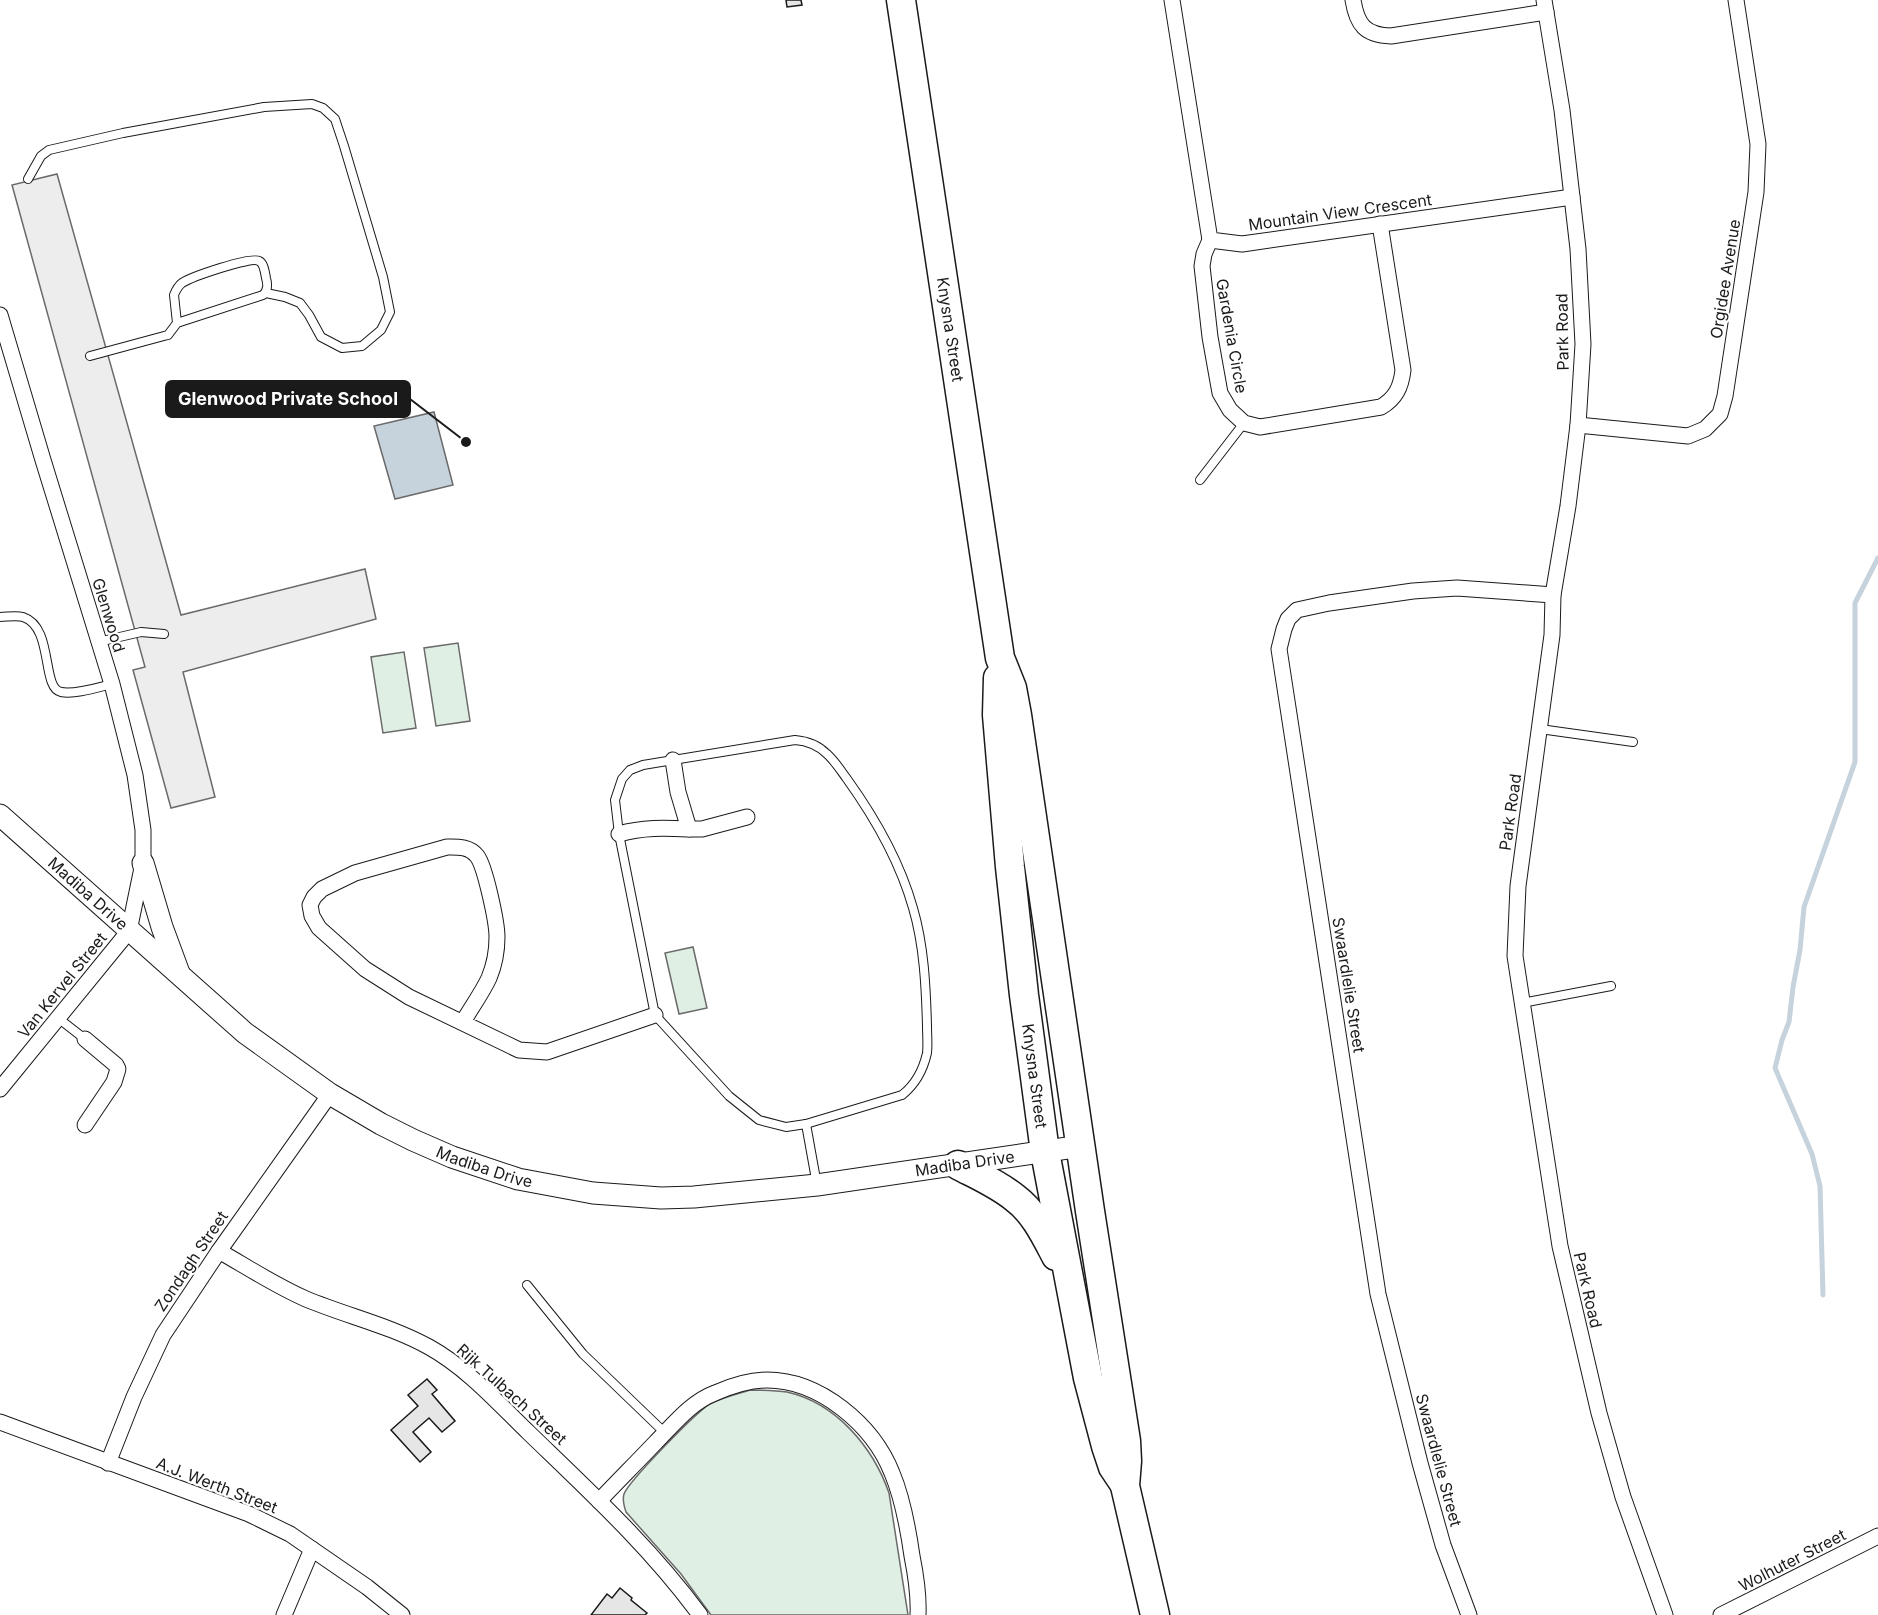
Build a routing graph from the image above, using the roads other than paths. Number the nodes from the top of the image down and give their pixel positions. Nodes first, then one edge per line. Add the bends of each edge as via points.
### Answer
1 (901, 0) edge
2 (1172, 0) edge
3 (1353, 0) edge
4 (1736, 0) edge
5 (1545, 6) edge
6 (28, 179) dead end
7 (1572, 196) junction
8 (1380, 224) junction
9 (1210, 240) junction
10 (266, 293) junction
11 (0, 315) edge
12 (177, 323) junction
13 (90, 356) dead end
14 (1244, 423) junction
15 (1578, 425) junction
16 (1200, 480) dead end
17 (1552, 595) junction
18 (0, 617) edge
19 (164, 634) dead end
20 (98, 642) junction
21 (1000, 657) junction
22 (112, 684) junction
23 (1540, 729) junction
24 (1633, 742) dead end
25 (673, 760) junction
26 (0, 815) edge
27 (747, 818) dead end
28 (688, 829) junction
29 (619, 834) junction
30 (142, 863) junction
31 (129, 931) junction
32 (180, 976) junction
33 (1611, 986) dead end
34 (1522, 1003) junction
35 (655, 1015) junction
36 (58, 1018) junction
37 (463, 1022) junction
38 (84, 1039) joint
39 (0, 1089) edge
40 (330, 1094) junction
41 (806, 1124) junction
42 (85, 1125) dead end
43 (1081, 1146) junction
44 (1046, 1152) junction
45 (958, 1165) junction
46 (817, 1185) junction
47 (219, 1251) junction
48 (1068, 1279) junction
49 (527, 1285) dead end
50 (0, 1422) edge
51 (665, 1433) junction
52 (108, 1463) junction
53 (1125, 1486) junction
54 (599, 1501) junction
55 (1878, 1536) edge
56 (312, 1549) junction
57 (284, 1615) edge
58 (402, 1615) edge
59 (700, 1615) edge
60 (918, 1615) edge
61 (1155, 1615) edge
62 (1469, 1615) edge
63 (1665, 1615) edge
64 (1721, 1615) edge

1 - 21 highway, Knysna Street
2 - 9 street
3 - 5 street via 1355,13 1365,28 1391,36
4 - 15 street, Orgidee Avenue via 1758,144 1758,167 1720,414 1706,429 1688,436
5 - 7 street, Park Road
6 - 10 lane via 49,150 264,107 312,104 323,108 335,119 390,312 381,330 362,346 342,348 321,337 300,303
7 - 8 street, Mountain View Crescent
7 - 15 street, Park Road via 1583,344
8 - 9 street, Mountain View Crescent via 1242,244
8 - 14 street via 1403,370 1396,394 1380,407 1269,426
9 - 14 street, Gardenia Circle via 1202,266 1220,393
10 - 12 lane
10 - 12 lane via 265,272 256,260 197,276 181,284 174,295
11 - 20 street, Glenwood
12 - 13 lane via 168,335
14 - 16 lane
15 - 17 street, Park Road
17 - 23 street, Park Road via 1552,635
17 - 62 street, Swaardlelie Street via 1457,588 1329,603 1297,610 1288,619 1279,649 1378,1294 1443,1545
18 - 22 lane via 25,617 35,625 56,690 71,693
19 - 20 lane via 141,632
20 - 22 street, Glenwood
21 - 43 highway, Knysna Street via 1017,715
21 - 44 highway, Knysna Street via 997,715 1010,867
22 - 30 street, Glenwood via 135,775 143,830
23 - 24 lane
23 - 34 street, Park Road via 1518,886 1515,956
25 - 28 street
25 - 29 lane via 643,765 630,770 622,779 615,800
25 - 41 lane via 795,740 815,745 835,763 880,830 914,909 926,1008 927,1052 921,1073 902,1095
26 - 31 street, Madiba Drive
27 - 28 street
28 - 29 street via 650,828
29 - 35 lane
30 - 31 street, Glenwood
30 - 32 street
31 - 32 street, Madiba Drive
31 - 36 street, Van Kervel Street
32 - 40 street, Madiba Drive via 245,1033
33 - 34 lane
34 - 63 street, Park Road via 1560,1246 1599,1413 1623,1497
35 - 37 street via 547,1052 519,1050
35 - 41 lane via 729,1096 759,1120 786,1127
36 - 38 lane
36 - 39 street, Van Kervel Street
37 - 37 street via 410,997 365,969 319,928 310,905 314,897 355,873 447,847 471,850 478,856 484,873 497,935 489,978
38 - 42 street via 118,1069 114,1082
40 - 46 street, Madiba Drive via 381,1124 452,1157 518,1179 557,1187 661,1198
40 - 47 street, Zondagh Street
41 - 46 lane
43 - 44 street, Madiba Drive
43 - 53 highway, Knysna Street via 1126,1441
44 - 45 street, Madiba Drive
44 - 48 highway, Knysna Street
45 - 46 street, Madiba Drive
45 - 48 highway via 1016,1198 1029,1211
47 - 52 street, Zondagh Street via 163,1335
47 - 54 street, Rijk Tulbach Street via 305,1298 429,1346 475,1381
48 - 53 highway, Knysna Street via 1106,1446
49 - 51 lane via 583,1354
50 - 52 street, A.J. Werth Street
51 - 54 street
51 - 60 street via 688,1409 712,1394 744,1382 796,1383 849,1413 871,1437 898,1490 919,1599
52 - 56 street, A.J. Werth Street via 249,1514
53 - 61 highway, Knysna Street
54 - 59 street, Rijk Tulbach Street via 659,1563
55 - 64 street, Wolhuter Street
56 - 57 street
56 - 58 street, A.J. Werth Street

